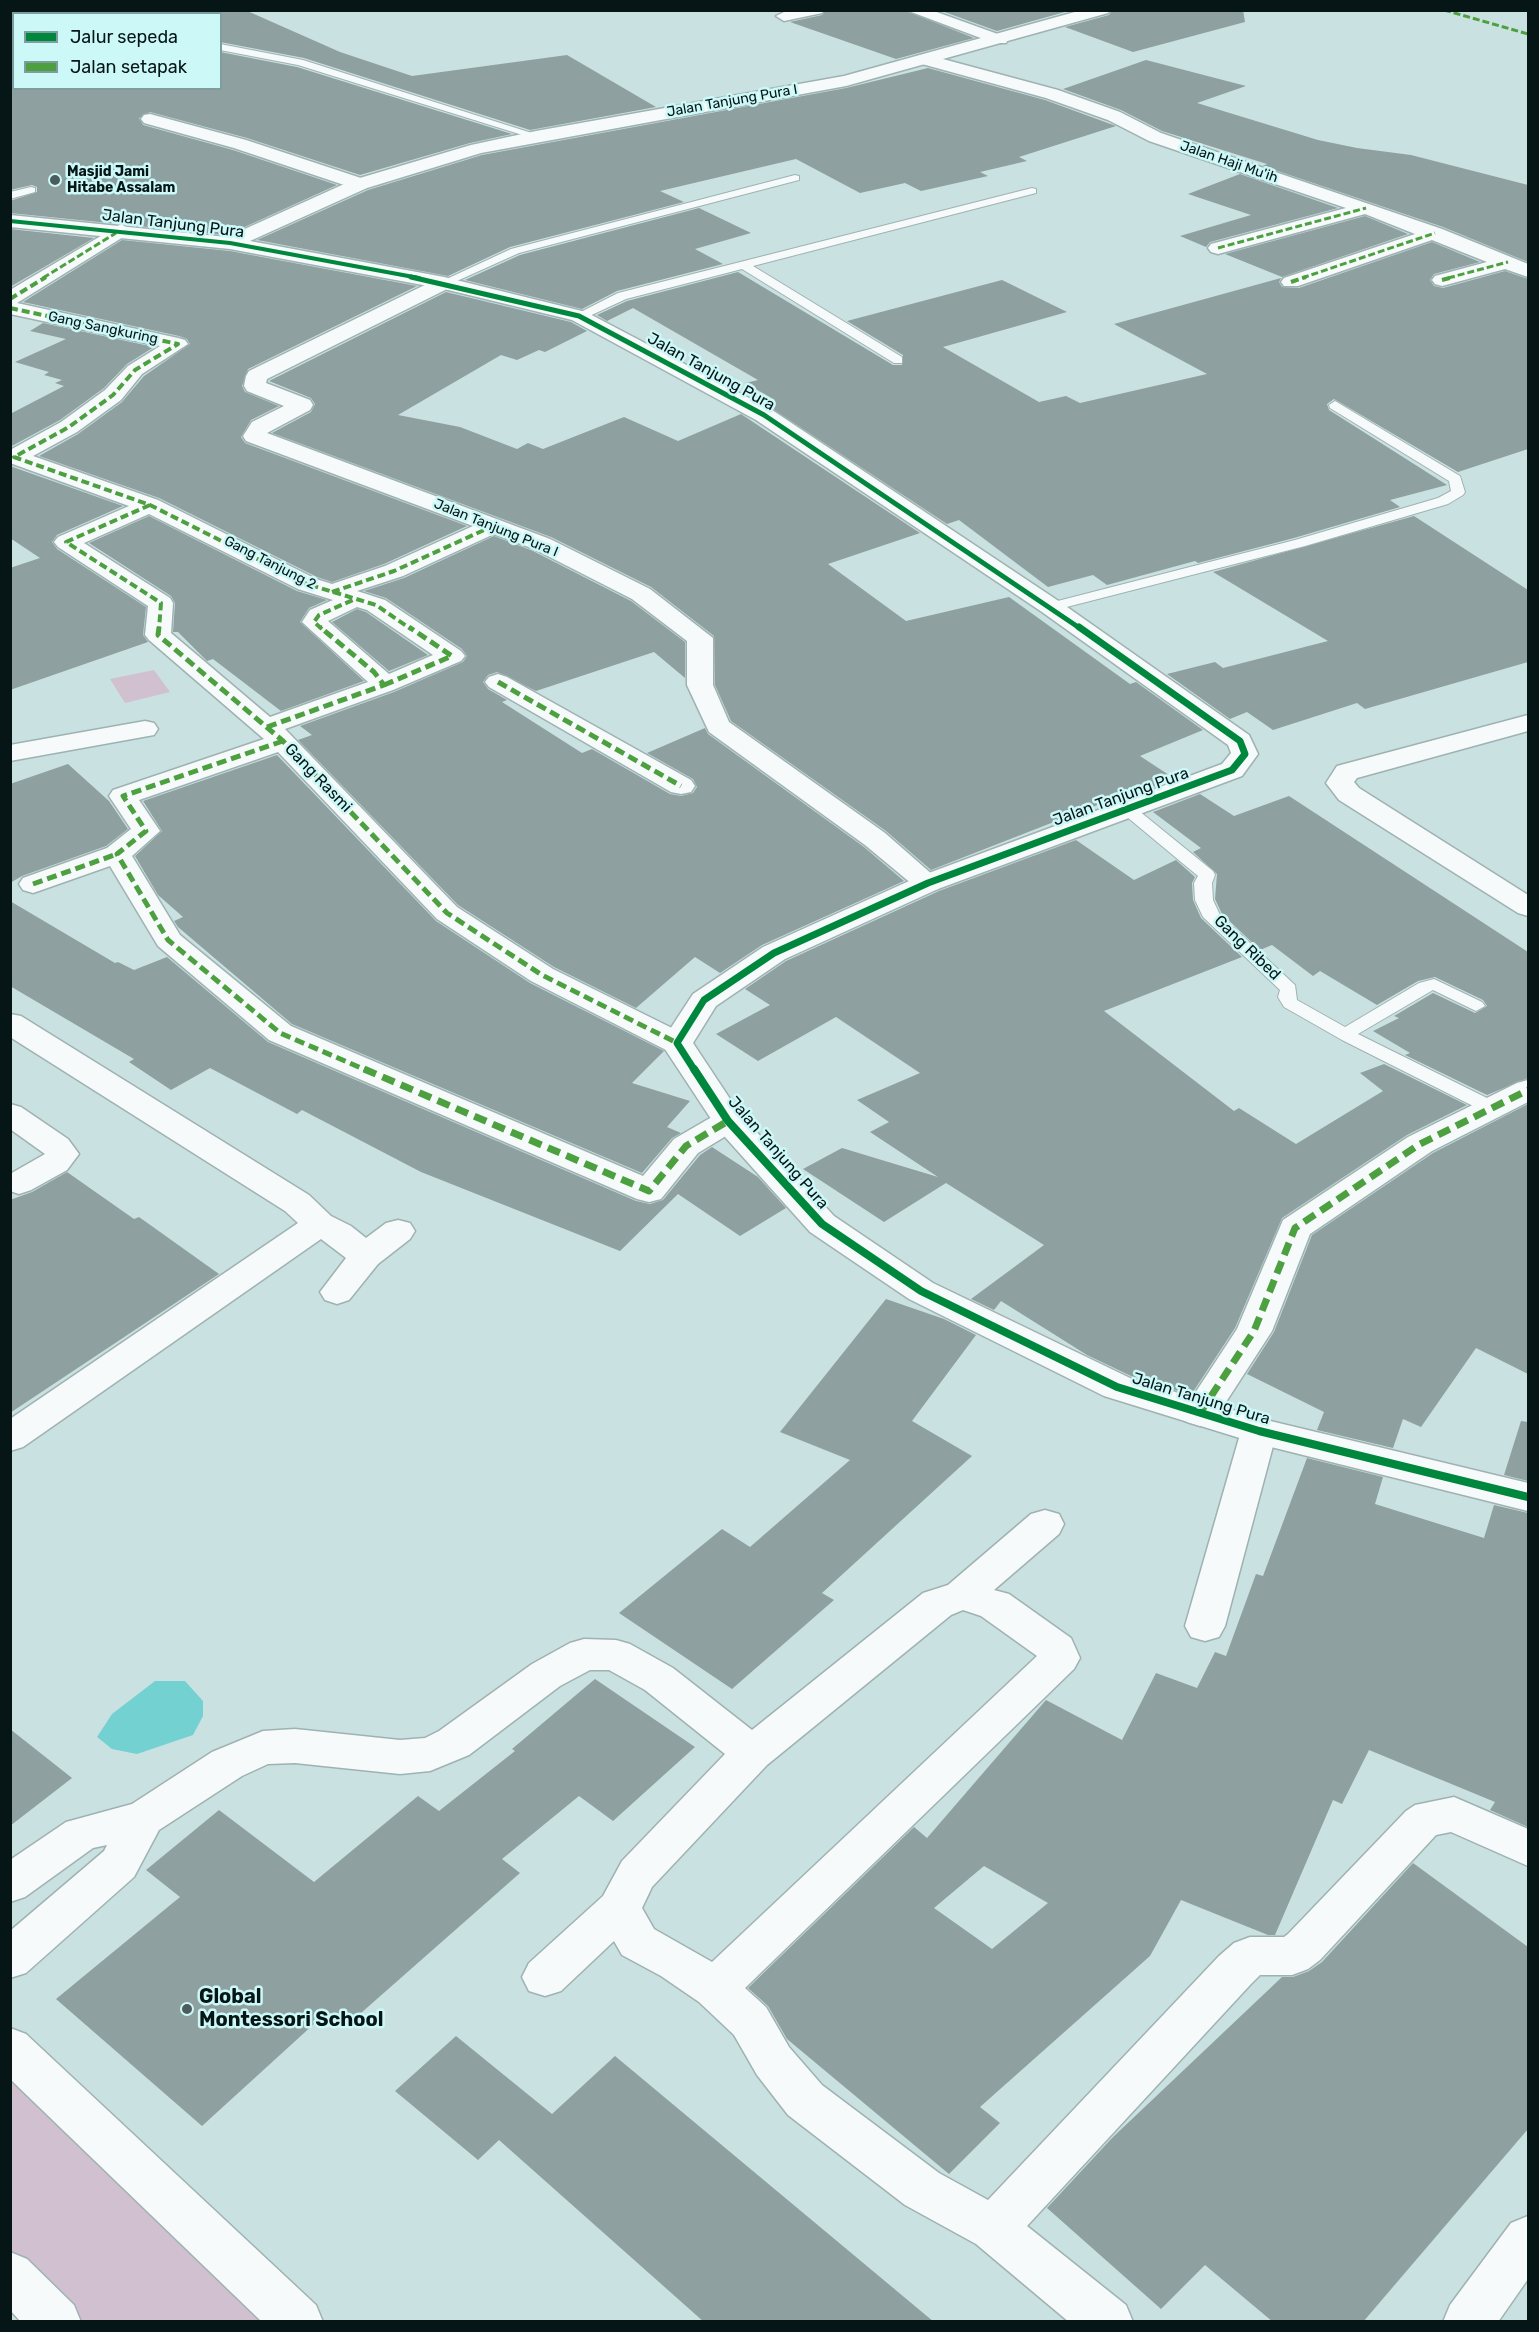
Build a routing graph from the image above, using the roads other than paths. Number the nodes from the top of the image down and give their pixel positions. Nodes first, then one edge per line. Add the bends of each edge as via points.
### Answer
1 (816, 10) edge
2 (914, 10) edge
3 (1101, 10) edge
4 (784, 16) dead end
5 (1000, 40) junction
6 (222, 47) edge
7 (928, 60) junction
8 (150, 119) dead end
9 (536, 136) junction
10 (795, 178) dead end
11 (360, 184) junction
12 (31, 190) dead end
13 (1032, 191) dead end
14 (10, 196) edge
15 (1366, 208) junction
16 (10, 221) edge
17 (121, 230) junction
18 (1435, 233) junction
19 (230, 243) junction
20 (1218, 248) dead end
21 (1508, 261) junction
22 (742, 264) junction
23 (1528, 271) edge
24 (1442, 280) dead end
25 (1291, 282) dead end
26 (444, 283) junction
27 (10, 299) edge
28 (10, 309) edge
29 (579, 316) junction
30 (898, 360) dead end
31 (1335, 405) dead end
32 (150, 505) junction
33 (493, 526) junction
34 (343, 596) junction
35 (1051, 607) junction
36 (498, 682) dead end
37 (384, 685) junction
38 (144, 729) dead end
39 (1522, 731) edge
40 (275, 734) junction
41 (10, 753) edge
42 (681, 786) dead end
43 (1126, 809) junction
44 (117, 854) junction
45 (928, 883) junction
46 (33, 884) dead end
47 (1528, 907) edge
48 (1476, 1005) dead end
49 (10, 1023) edge
50 (1345, 1034) junction
51 (677, 1043) junction
52 (1528, 1090) edge
53 (1492, 1108) junction
54 (10, 1114) edge
55 (728, 1121) junction
56 (19, 1183) dead end
57 (318, 1224) junction
58 (398, 1231) dead end
59 (366, 1256) junction
60 (337, 1292) dead end
61 (1200, 1413) junction
62 (1260, 1431) junction
63 (10, 1438) edge
64 (1528, 1497) edge
65 (1045, 1524) dead end
66 (962, 1594) junction
67 (1205, 1626) dead end
68 (752, 1753) junction
69 (144, 1818) junction
70 (1528, 1848) edge
71 (10, 1884) edge
72 (619, 1909) junction
73 (10, 1959) edge
74 (545, 1977) dead end
75 (715, 1988) junction
76 (10, 2048) edge
77 (993, 2228) junction
78 (1528, 2239) edge
79 (10, 2275) edge
80 (56, 2322) edge
81 (298, 2322) edge
82 (1108, 2322) edge
83 (1468, 2322) edge

1 - 4 street
2 - 5 street
3 - 5 street, Jalan Tanjung Pura I
5 - 7 street, Jalan Tanjung Pura I
6 - 9 lane via 300,62
7 - 9 street, Jalan Tanjung Pura I via 846,81
7 - 15 street, Jalan Haji Mu'ih via 1052,94 1114,116 1155,137
8 - 11 street
9 - 11 street, Jalan Tanjung Pura I
10 - 26 lane via 515,251
11 - 19 street, Jalan Tanjung Pura I
12 - 14 lane
13 - 22 lane
15 - 18 street, Jalan Haji Mu'ih
15 - 20 street
16 - 17 street, Jalan Tanjung Pura
17 - 19 street, Jalan Tanjung Pura
17 - 27 street
18 - 21 street, Jalan Haji Mu'ih
18 - 25 street
19 - 26 street, Jalan Tanjung Pura
21 - 23 street, Jalan Haji Mu'ih
21 - 24 street
22 - 29 lane via 622,296
22 - 30 lane
26 - 29 street, Jalan Tanjung Pura
26 - 33 street, Jalan Tanjung Pura I via 257,376 255,386 302,405 260,427 254,436
28 - 32 street, Gang Sangkuring via 178,344 135,370 113,395 69,427 14,457
29 - 35 street, Jalan Tanjung Pura via 764,415
31 - 35 lane via 1455,480 1458,492 1443,501 1300,543
32 - 34 street, Gang Tanjung 2 via 307,584
32 - 40 street, Gang Rasmi via 66,542 161,603 158,635
33 - 34 street
33 - 45 street, Jalan Tanjung Pura I via 542,544 641,594 699,638 700,685 718,726 875,839
34 - 37 street via 314,622
34 - 37 street, Gang Tanjung 2 via 376,605 452,656
35 - 43 street, Jalan Tanjung Pura via 1240,741 1245,754 1232,770
36 - 42 street
37 - 40 street
38 - 41 street
39 - 47 street via 1347,772 1340,783 1349,794
40 - 44 street via 123,796 146,831
40 - 51 street, Gang Rasmi via 447,913 542,975
43 - 45 street, Jalan Tanjung Pura
43 - 50 lane, Gang Ribed via 1207,875 1203,883 1204,900 1212,917 1289,989 1290,1003
44 - 46 street
44 - 55 street via 168,940 280,1033 649,1191 686,1146
45 - 51 street, Jalan Tanjung Pura via 774,953 704,1000
48 - 50 lane via 1434,984
49 - 57 street via 297,1203
50 - 53 lane, Gang Ribed
51 - 55 street, Jalan Tanjung Pura
52 - 53 street
53 - 61 street via 1420,1144 1295,1228 1254,1331
54 - 56 street via 63,1154
55 - 61 street, Jalan Tanjung Pura via 822,1224 921,1291 1117,1387
57 - 59 street via 339,1234
57 - 63 street
58 - 59 street
59 - 60 street
61 - 62 street, Jalan Tanjung Pura
62 - 64 street, Jalan Tanjung Pura
62 - 67 street
65 - 66 street
66 - 68 street via 937,1604
66 - 75 street via 995,1605 1057,1649 1059,1658
68 - 69 street via 659,1679 616,1655 584,1654 546,1675 454,1743 430,1754 400,1757 295,1746 263,1748 227,1764
68 - 72 street via 637,1874
69 - 71 street via 81,1834
69 - 73 street via 119,1864
70 - 77 street via 1454,1814 1430,1817 1421,1823 1304,1947 1292,1956 1250,1956 1235,1970
72 - 74 street
72 - 75 street via 638,1942
75 - 77 street via 750,2021 774,2061 805,2100 922,2189
76 - 81 street
77 - 82 street
78 - 83 street
79 - 80 street

